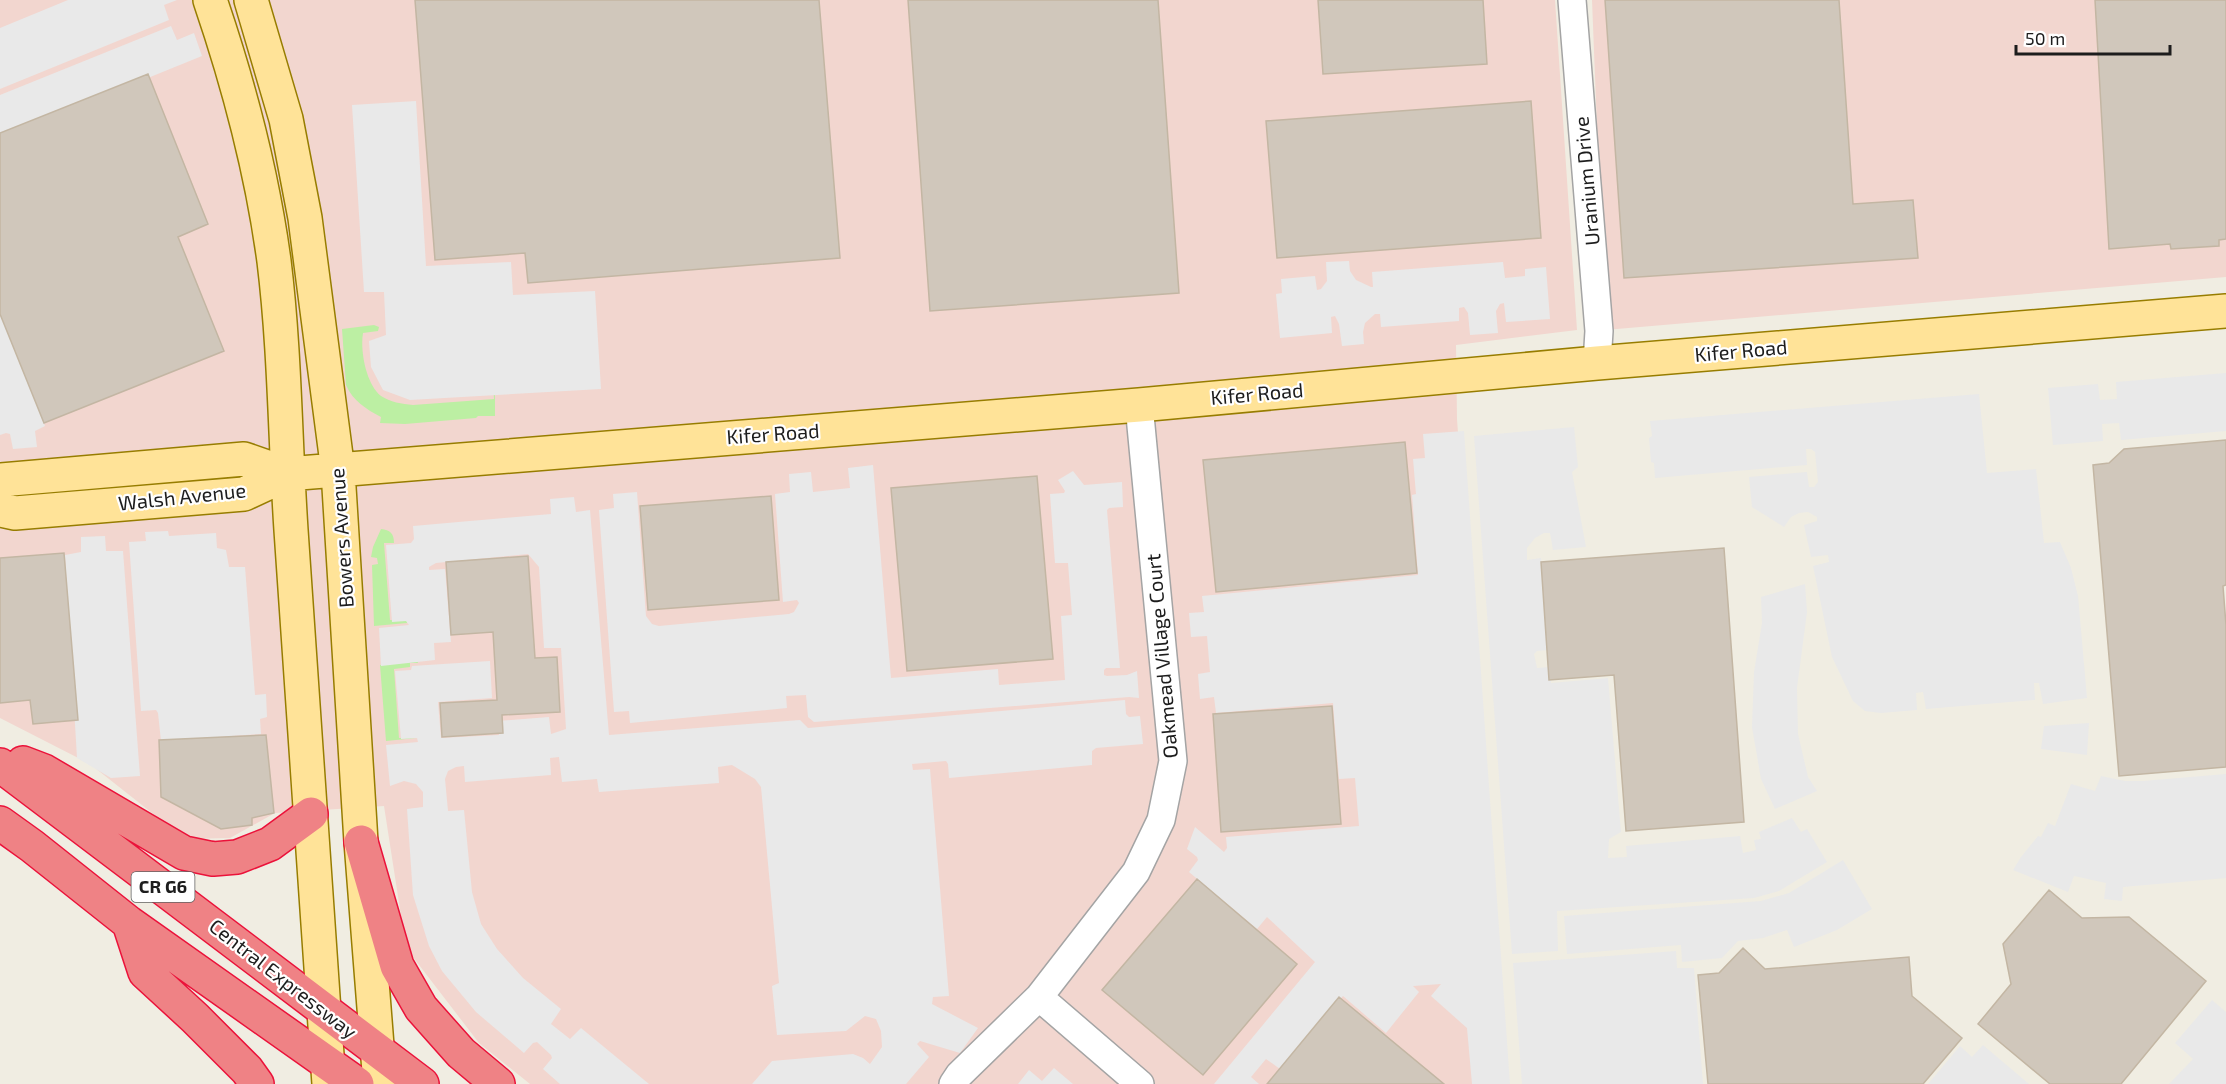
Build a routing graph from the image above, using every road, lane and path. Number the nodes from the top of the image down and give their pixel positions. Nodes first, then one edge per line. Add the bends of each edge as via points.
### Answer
1 (210, 0) edge
2 (250, 0) edge
3 (1572, 0) edge
4 (2226, 311) edge
5 (1597, 363) junction
6 (1139, 405) junction
7 (338, 471) junction
8 (287, 474) junction
9 (0, 480) edge
10 (0, 510) edge
11 (0, 755) edge
12 (0, 765) edge
13 (311, 814) junction
14 (0, 823) edge
15 (361, 842) junction
16 (129, 923) junction
17 (1039, 997) junction
18 (326, 1010) junction
19 (379, 1068) edge
20 (329, 1074) edge
21 (257, 1084) edge
22 (357, 1084) edge
23 (422, 1084) edge
24 (498, 1084) edge
25 (953, 1084) edge
26 (1140, 1084) edge

1 - 8 main road via 257,162 272,250 283,352
2 - 7 main road, Bowers Avenue via 286,119 305,218
3 - 5 street, Uranium Drive via 1599,331
4 - 5 main road, Kifer Road
5 - 6 main road, Kifer Road
6 - 7 main road, Kifer Road
6 - 17 street, Oakmead Village Court via 1173,761 1161,820 1136,872
7 - 8 main road, Kifer Road
7 - 15 main road, Bowers Avenue
8 - 9 main road, Walsh Avenue via 244,459
8 - 10 main road, Walsh Avenue via 244,494 15,513
8 - 13 main road
11 - 13 highway via 44,771 184,853 213,859 237,857 270,844
12 - 18 highway, Central Expressway / CR G6
13 - 18 main road
14 - 16 highway, Central Expressway / CR G6
15 - 19 main road, Bowers Avenue
15 - 24 highway via 402,975 421,1008 461,1053
16 - 20 highway, Central Expressway / CR G6
16 - 21 highway via 145,972
17 - 25 street, Oakmead Village Court
17 - 26 street
18 - 19 highway, Central Expressway / CR G6
18 - 20 main road
19 - 23 highway, Central Expressway / CR G6
20 - 22 highway, Central Expressway / CR G6

